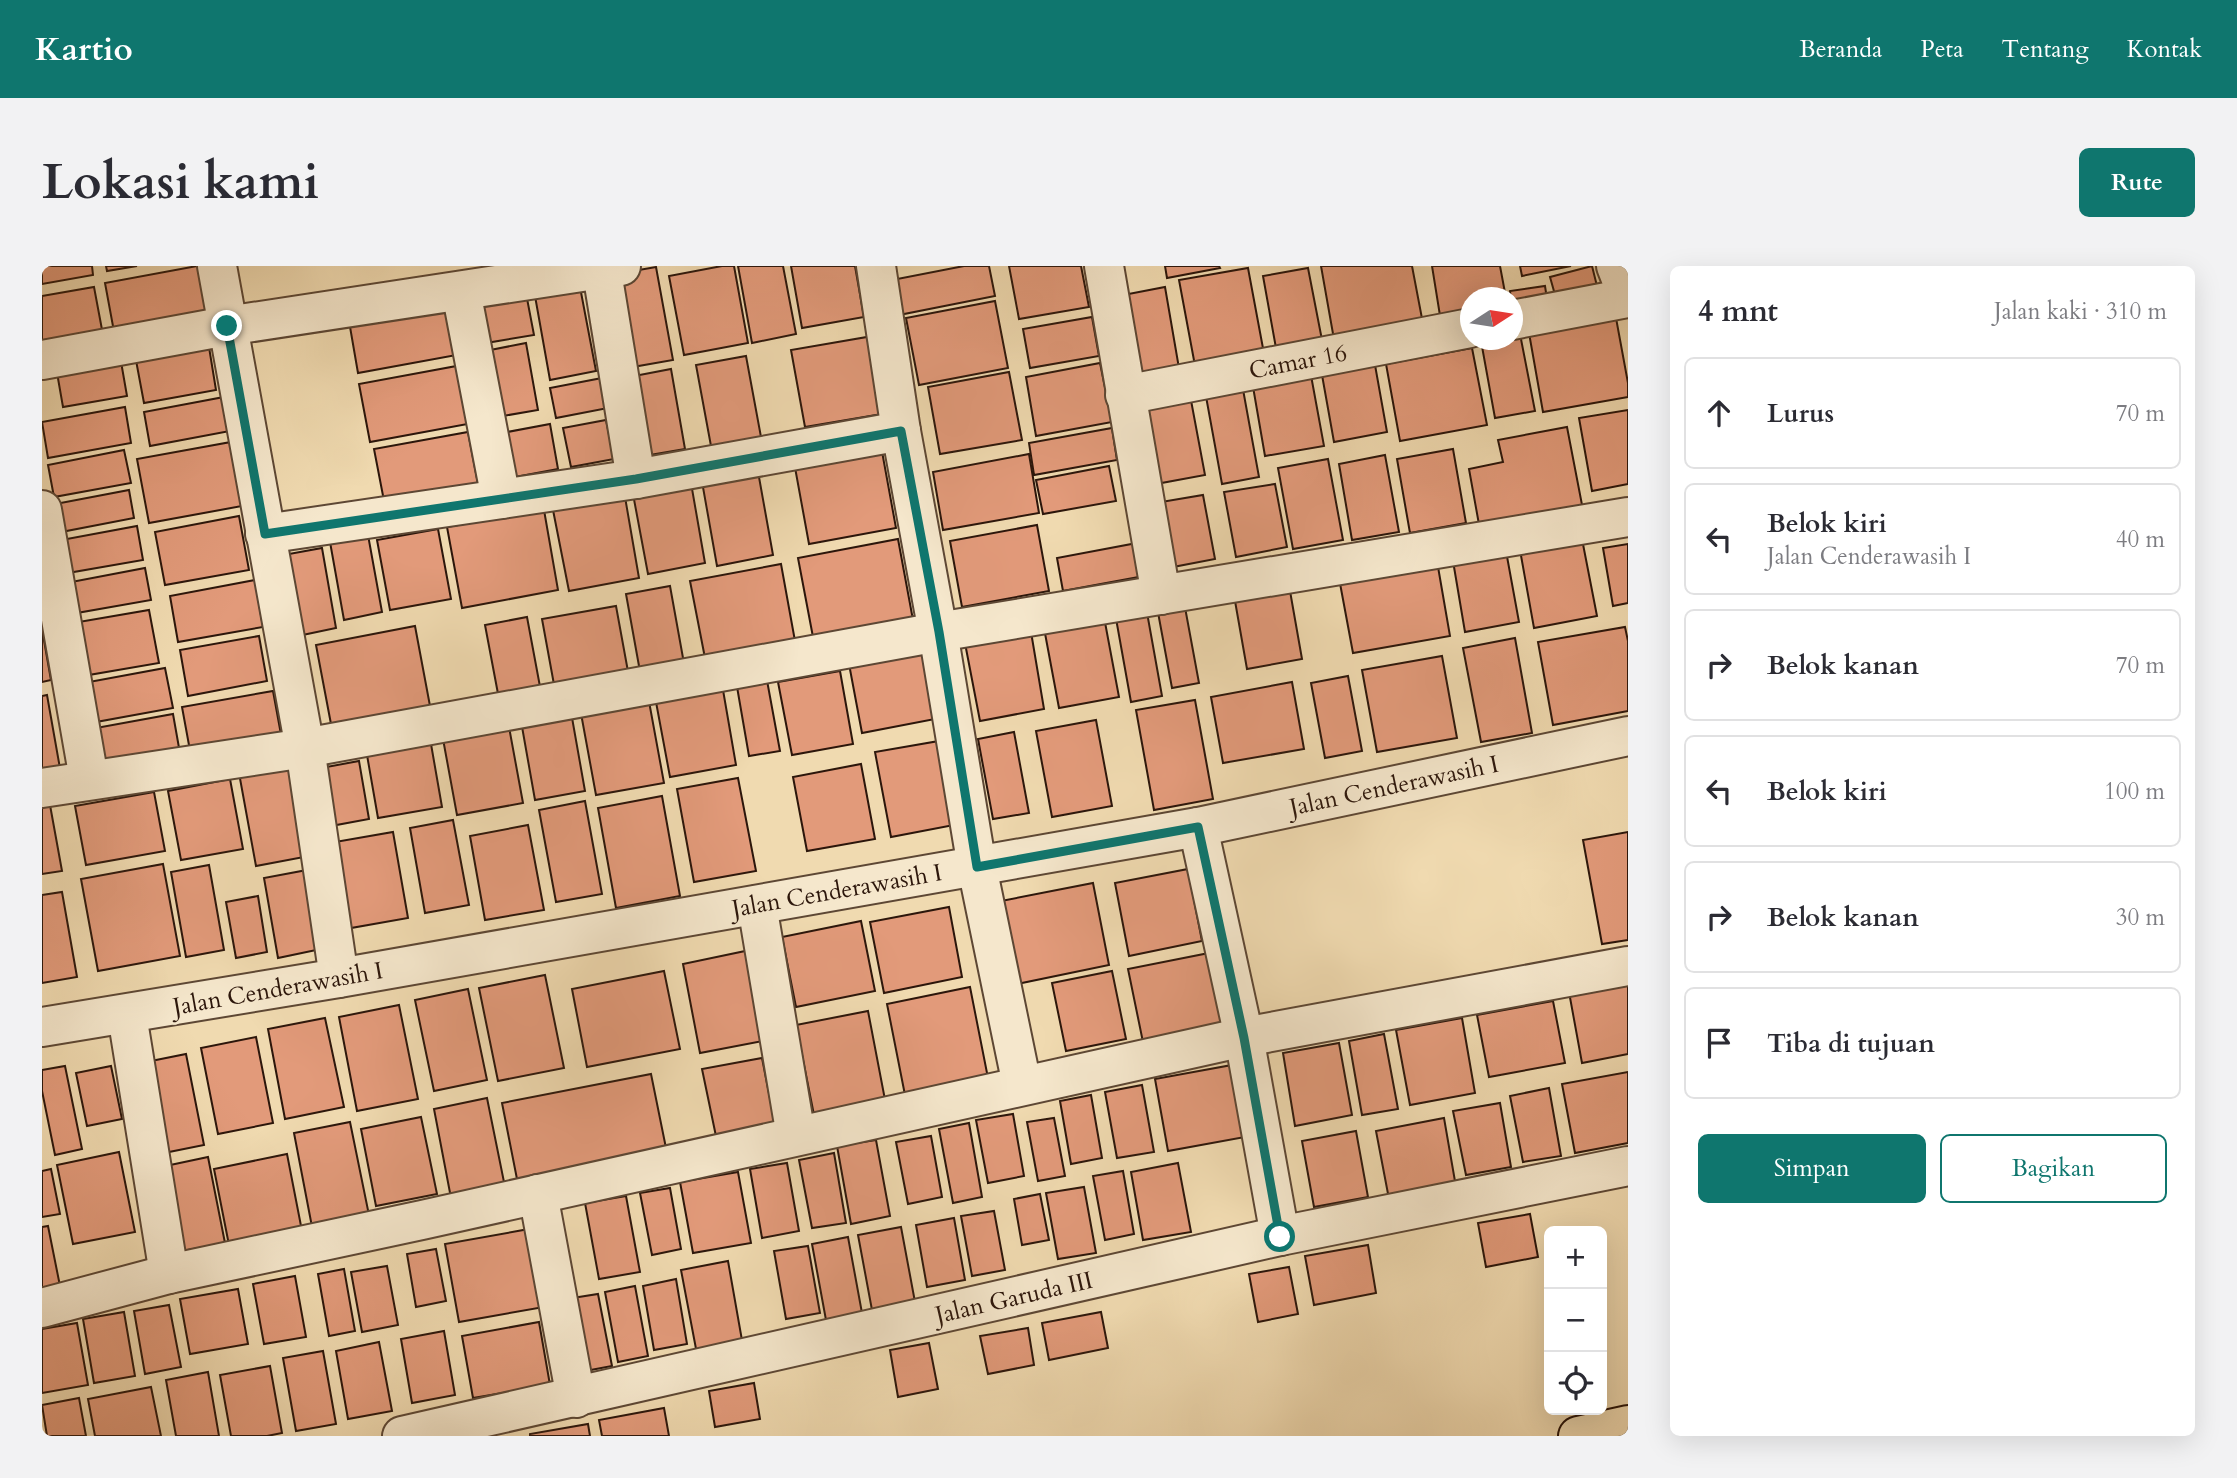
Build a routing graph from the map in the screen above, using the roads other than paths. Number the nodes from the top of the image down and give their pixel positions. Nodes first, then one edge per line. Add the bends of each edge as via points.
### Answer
1 (217, 266) edge
2 (876, 266) edge
3 (1104, 266) edge
4 (1616, 266) edge
5 (608, 267) edge
6 (461, 291) junction
7 (1628, 297) edge
8 (1523, 318) edge
9 (227, 326) junction
10 (1460, 330) edge
11 (42, 360) edge
12 (1125, 395) junction
13 (901, 431) junction
14 (636, 479) junction
15 (501, 499) junction
16 (42, 510) edge
17 (1628, 517) edge
18 (265, 534) junction
19 (1161, 595) junction
20 (939, 632) junction
21 (1628, 736) edge
22 (304, 748) junction
23 (89, 779) junction
24 (42, 788) edge
25 (1198, 827) junction
26 (977, 867) junction
27 (757, 905) junction
28 (1628, 967) edge
29 (339, 978) junction
30 (127, 1015) junction
31 (42, 1027) edge
32 (1244, 1038) junction
33 (1022, 1085) junction
34 (796, 1136) junction
35 (1628, 1166) edge
36 (538, 1194) junction
37 (1280, 1237) junction
38 (169, 1274) junction
39 (42, 1308) edge
40 (576, 1398) junction
41 (1628, 1425) edge
42 (402, 1436) edge
43 (1578, 1436) edge

1 - 9 street
2 - 13 street
3 - 12 street
4 - 7 street
5 - 6 street
5 - 14 street
6 - 9 street
6 - 15 street
7 - 8 street
9 - 11 street
9 - 18 street
10 - 12 street, Camar 16
12 - 19 street
13 - 14 street
13 - 20 street
14 - 15 street
15 - 18 street
16 - 23 street
17 - 19 street
18 - 22 street
19 - 20 street
20 - 22 street
20 - 26 street
21 - 25 street, Jalan Cenderawasih I
22 - 23 street
22 - 29 street
23 - 24 street
25 - 26 street, Jalan Cenderawasih I
25 - 32 street
26 - 27 street, Jalan Cenderawasih I
26 - 33 street
27 - 29 street, Jalan Cenderawasih I
27 - 34 street
28 - 32 street
29 - 30 street, Jalan Cenderawasih I
30 - 31 street, Jalan Cenderawasih I
30 - 38 street
32 - 33 street
32 - 37 street
33 - 34 street
34 - 36 street
35 - 37 street, Jalan Garuda III
36 - 38 street
36 - 40 street
37 - 40 street, Jalan Garuda III
38 - 39 street
40 - 42 street, Jalan Garuda III
41 - 43 highway

